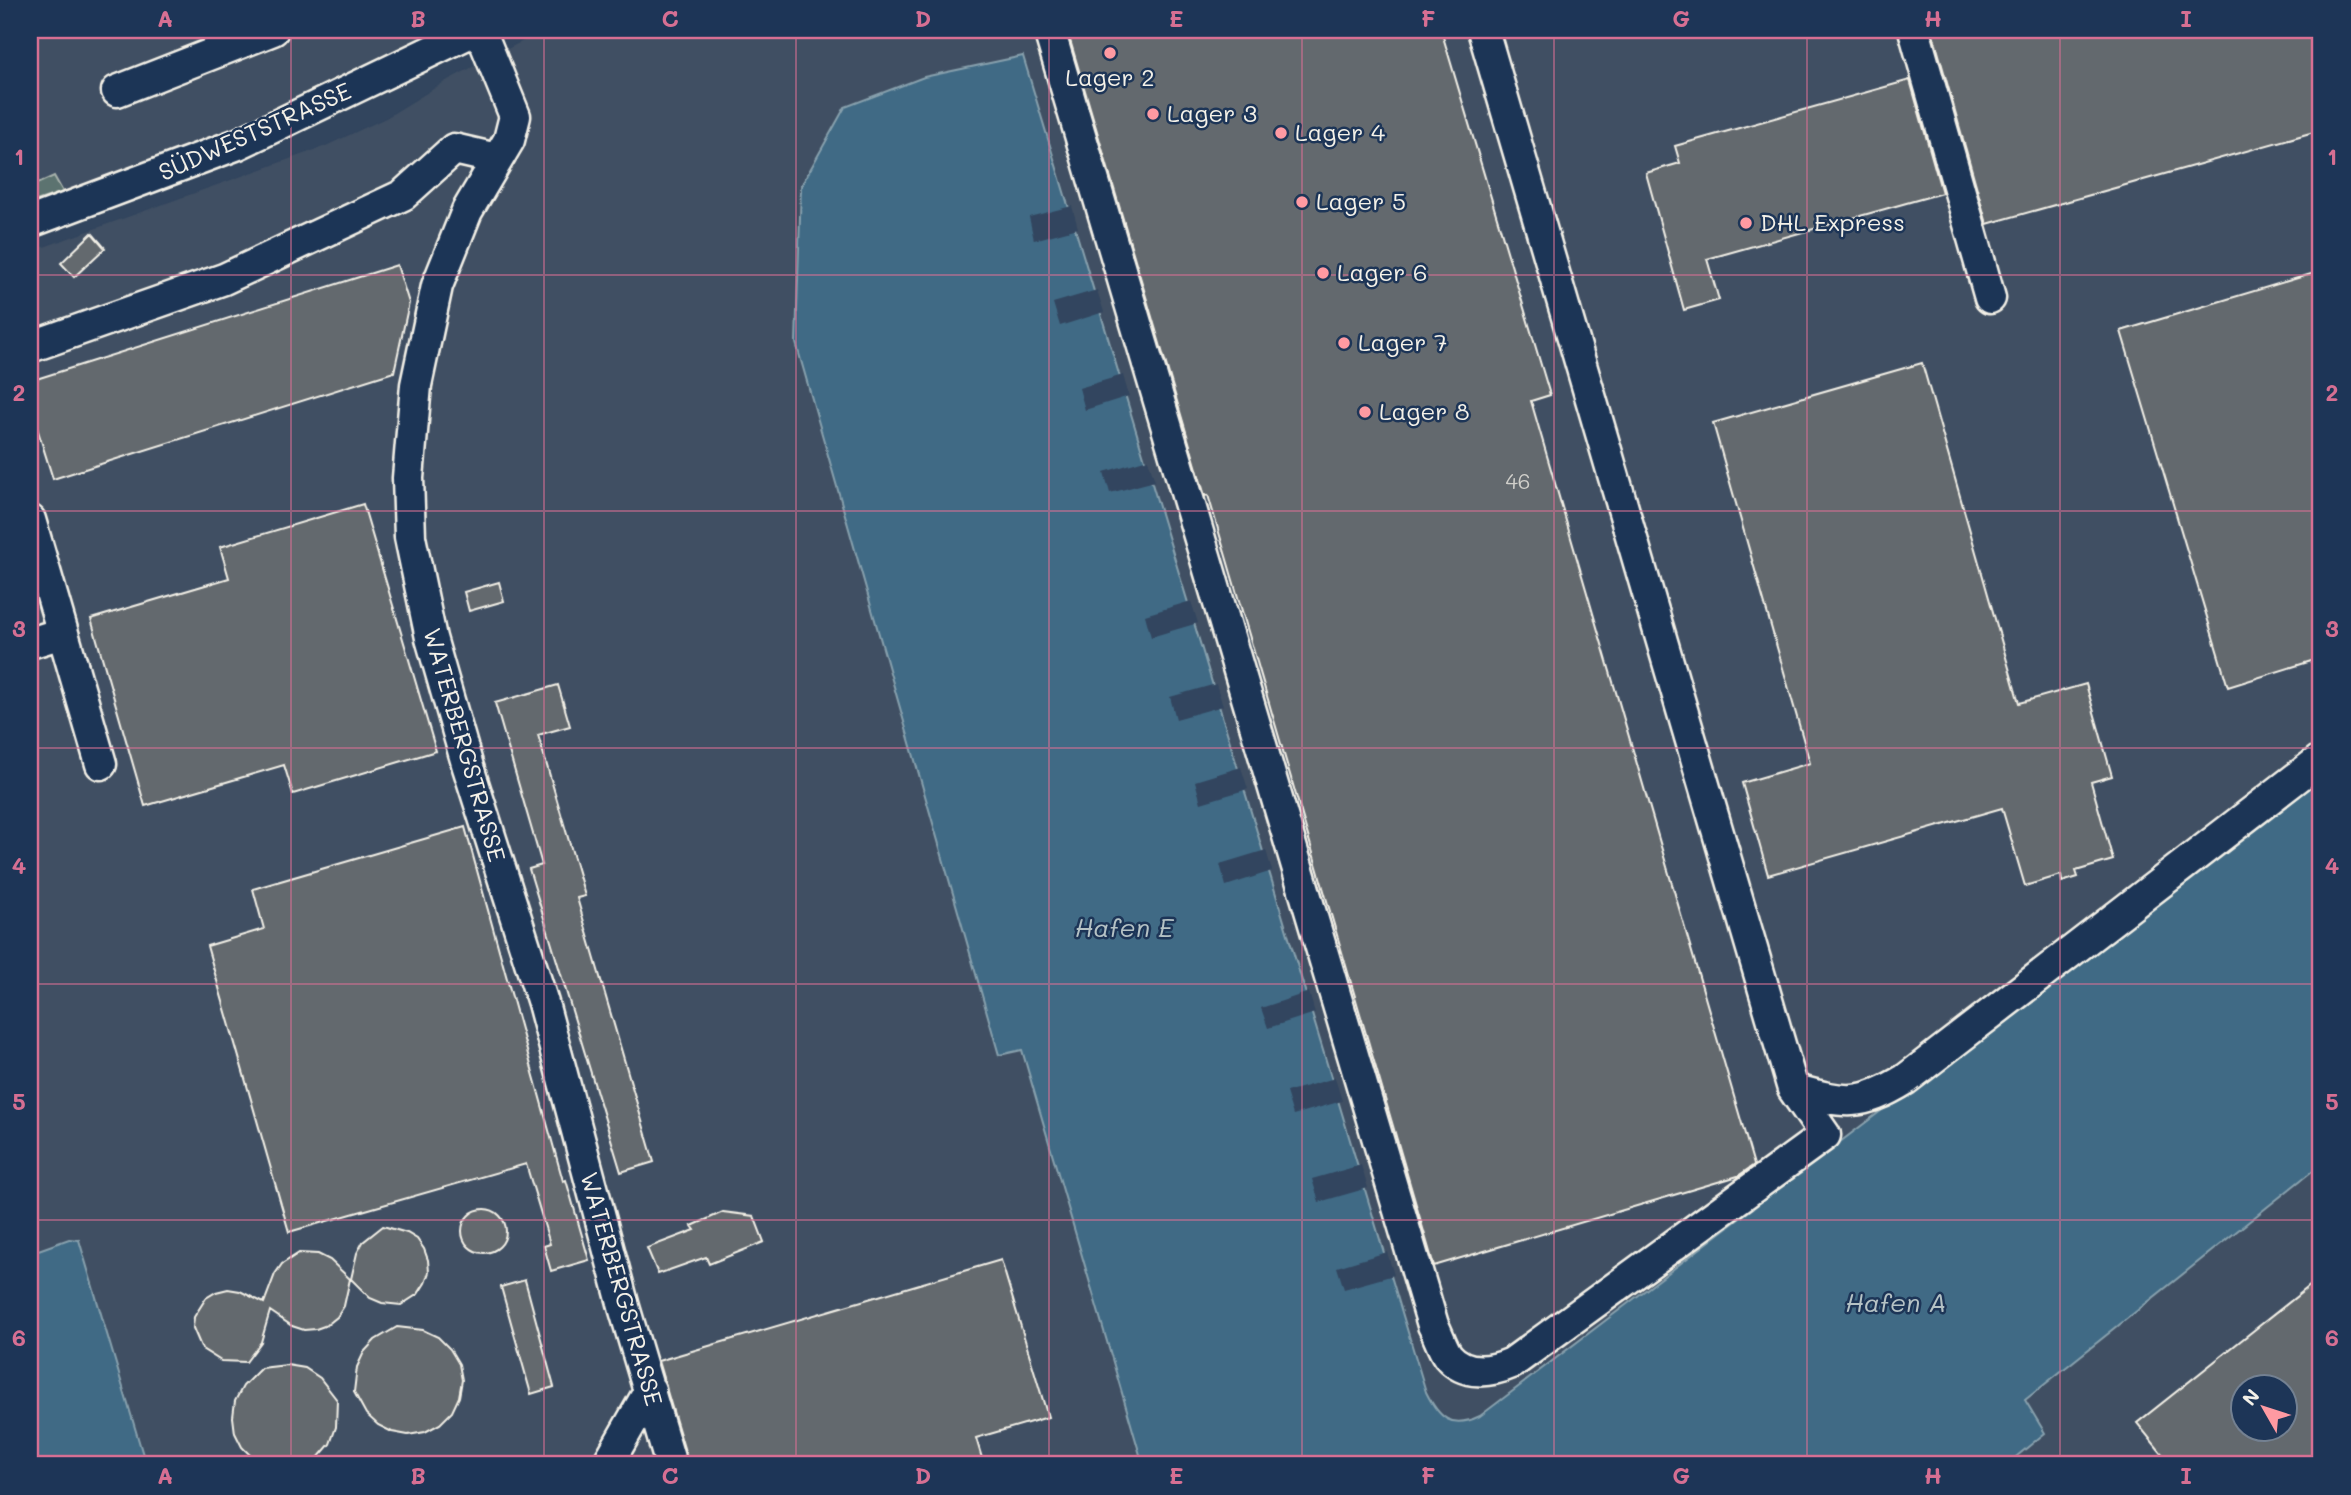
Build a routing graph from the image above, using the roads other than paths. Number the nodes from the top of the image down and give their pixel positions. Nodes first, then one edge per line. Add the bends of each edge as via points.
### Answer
1 (273, 30) edge
2 (477, 30) edge
3 (1049, 30) edge
4 (1483, 30) edge
5 (1914, 30) edge
6 (117, 92) dead end
7 (497, 159) junction
8 (30, 222) edge
9 (1990, 298) dead end
10 (30, 347) edge
11 (30, 520) edge
12 (62, 633) junction
13 (30, 643) edge
14 (2321, 759) edge
15 (102, 764) dead end
16 (1793, 1089) junction
17 (650, 1390) junction
18 (607, 1465) edge
19 (671, 1465) edge

1 - 6 street
2 - 7 street, WATERBERGSTRASSE via 515,116 509,140
2 - 8 street, SÜDWESTSTRASSE via 238,144
3 - 16 street via 1416,1269 1448,1356 1478,1372 1512,1363 1825,1135
4 - 16 street
5 - 9 street
7 - 10 street via 454,149 403,195 224,279
7 - 17 street, WATERBERGSTRASSE via 467,211 437,286 416,385 408,478 410,537 431,638 542,1003
11 - 12 street
12 - 13 street
12 - 15 street
14 - 16 street via 1906,1079 1855,1101
17 - 18 street
17 - 19 street, WATERBERGSTRASSE

